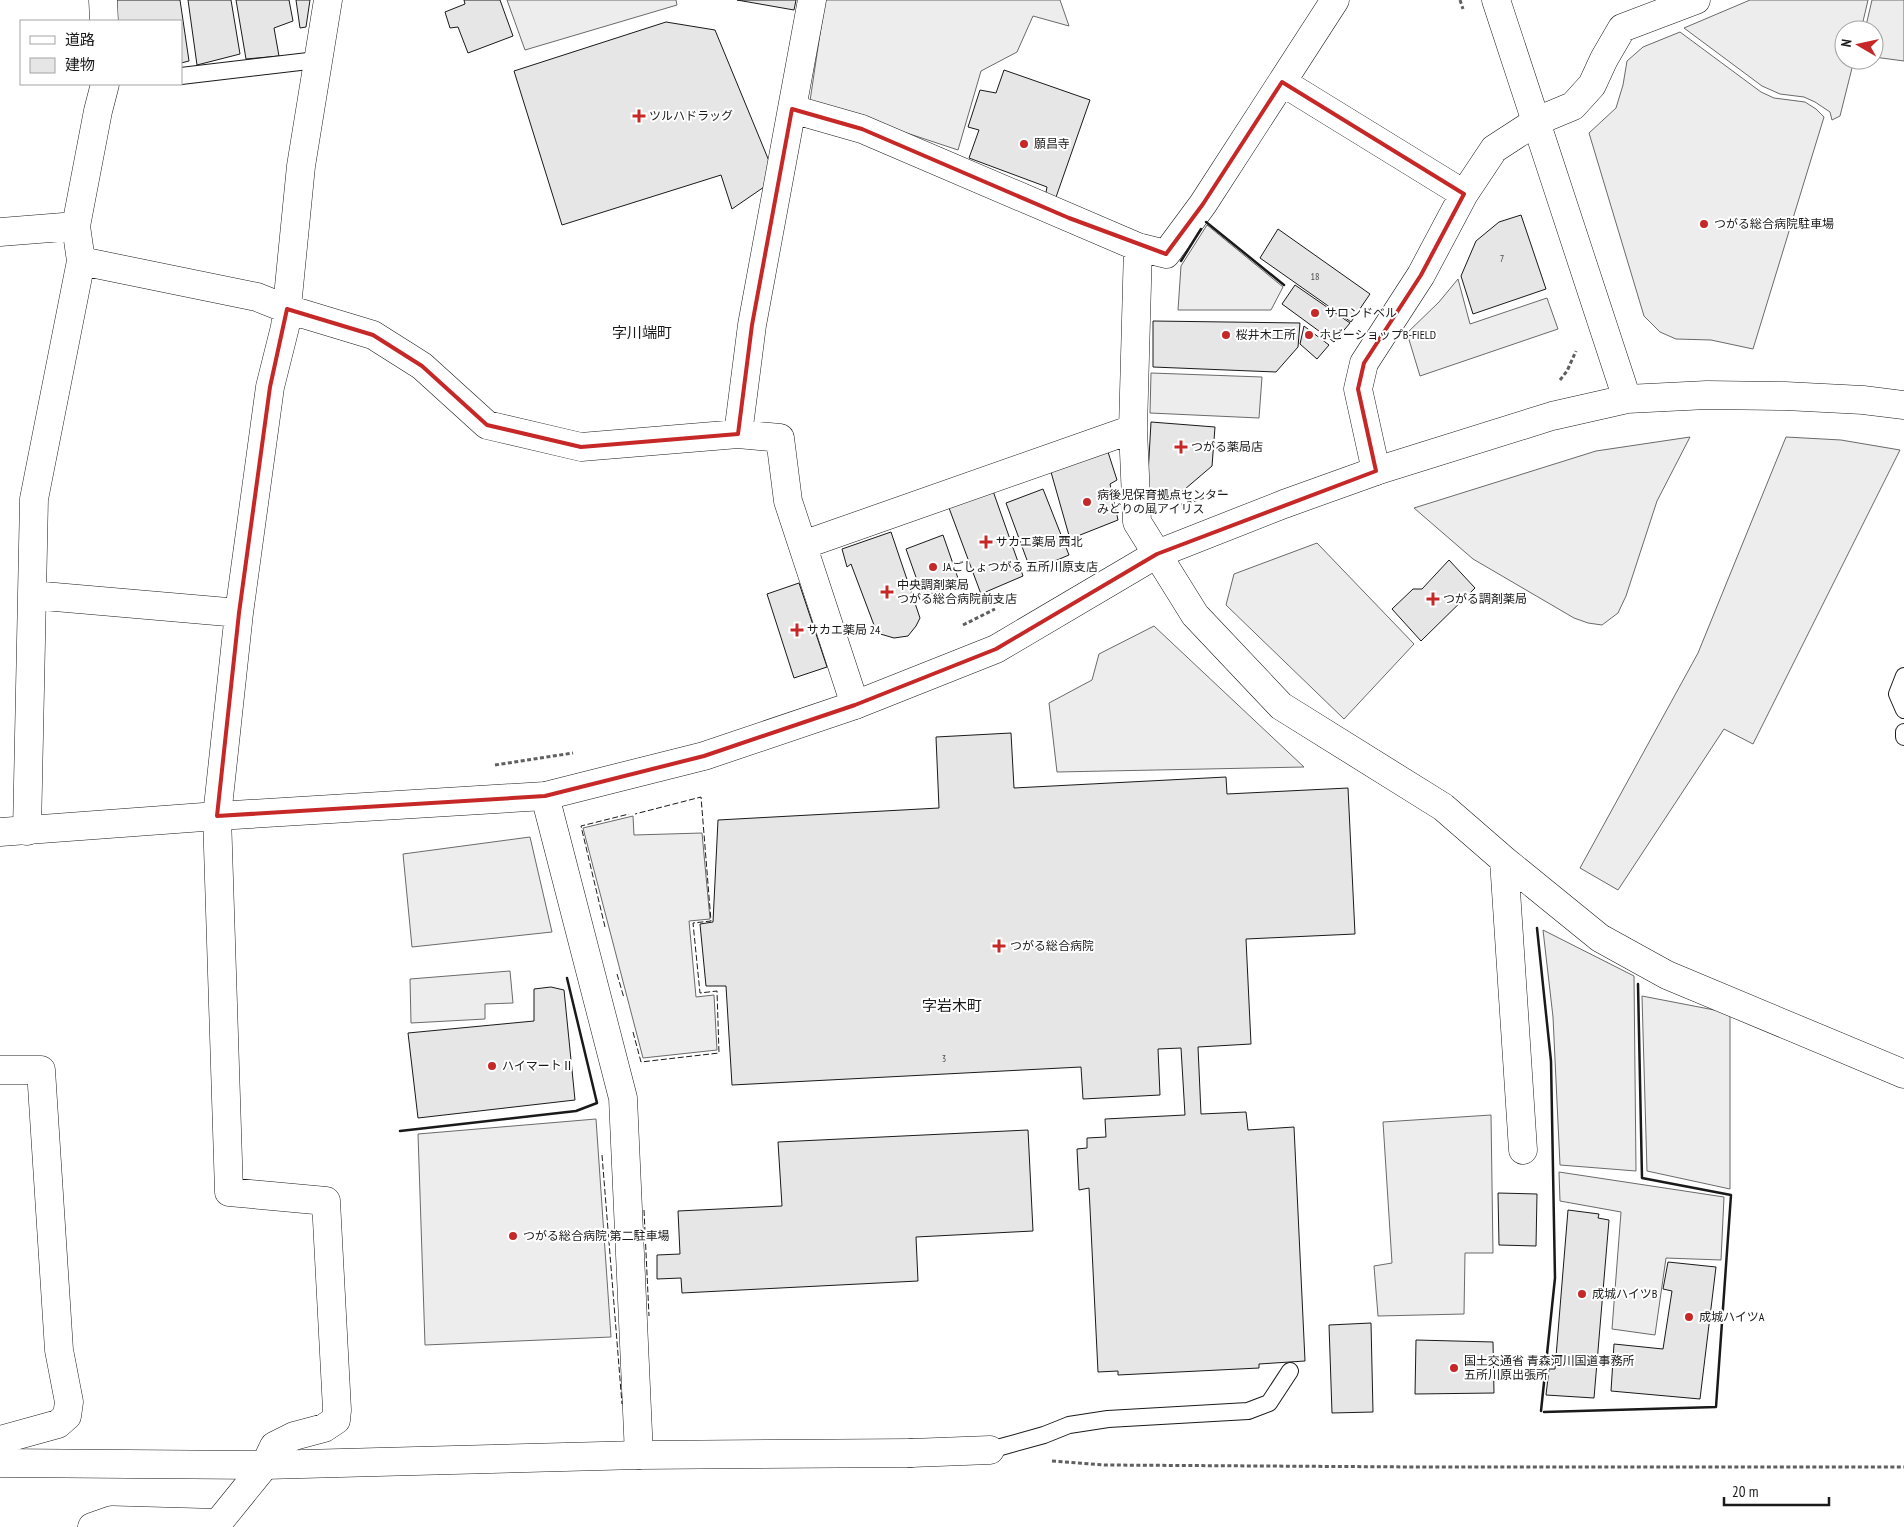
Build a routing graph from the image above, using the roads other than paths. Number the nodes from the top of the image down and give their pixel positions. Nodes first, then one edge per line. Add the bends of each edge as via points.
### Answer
1 (103, 0) edge
2 (328, 0) edge
3 (812, 0) edge
4 (1335, 0) edge
5 (1496, 0) edge
6 (1696, 0) edge
7 (104, 20) edge
8 (318, 60) junction
9 (182, 76) edge
10 (1282, 82) junction
11 (108, 85) edge
12 (792, 109) junction
13 (1537, 121) junction
14 (1464, 194) junction
15 (76, 226) junction
16 (0, 232) edge
17 (1138, 247) junction
18 (81, 261) junction
19 (288, 309) junction
20 (1628, 399) junction
21 (1904, 406) edge
22 (1132, 429) junction
23 (738, 434) junction
24 (1376, 471) junction
25 (802, 544) junction
26 (1157, 554) junction
27 (32, 595) junction
28 (239, 613) junction
29 (1904, 676) edge
30 (855, 705) junction
31 (1904, 710) edge
32 (1904, 732) edge
33 (1904, 737) edge
34 (546, 796) junction
35 (217, 816) junction
36 (27, 831) junction
37 (0, 832) edge
38 (1504, 860) junction
39 (0, 1070) edge
40 (1904, 1074) edge
41 (1523, 1150) dead end
42 (1290, 1371) dead end
43 (0, 1440) edge
44 (990, 1450) joint
45 (640, 1456) junction
46 (0, 1463) edge
47 (265, 1465) junction
48 (92, 1527) edge

1 - 7 street
2 - 8 street
3 - 12 street
4 - 10 street
5 - 13 street
6 - 13 street via 1622,28 1592,85 1574,106
8 - 9 lane
8 - 19 street via 301,166
10 - 14 street
10 - 17 street via 1203,204 1166,254
11 - 15 street via 98,111
12 - 17 street via 862,129
12 - 23 street via 752,325
13 - 14 street via 1494,149
13 - 20 street
14 - 24 street via 1421,275 1364,363 1358,389
15 - 16 street
15 - 18 street
17 - 22 street
18 - 19 street via 257,297
18 - 27 street via 34,500
19 - 23 street via 373,335 422,366 487,424 581,447
19 - 28 street via 270,387
20 - 21 street via 1785,396 1863,400
20 - 24 street via 1552,416
22 - 25 street
22 - 26 street via 1137,522
23 - 25 street via 780,438 788,501
24 - 26 street
25 - 30 street
26 - 30 street via 996,649
26 - 38 street via 1195,615 1281,706 1443,807
27 - 28 street
27 - 36 street
28 - 35 street
29 - 31 lane via 1897,694
30 - 34 street via 704,756
32 - 33 lane
34 - 35 street
34 - 45 street via 623,1098
35 - 36 street
35 - 47 street via 228,1192 326,1201 336,1420 324,1428 294,1436 274,1446
36 - 37 street
38 - 40 street via 1600,938 1667,975
38 - 41 street
39 - 43 street via 41,1070 58,1350 69,1402 67,1416 58,1424
42 - 44 lane via 1269,1404 1248,1411 1069,1424 1044,1435
44 - 45 street
45 - 47 street
46 - 47 street
47 - 48 street via 218,1523 112,1520

